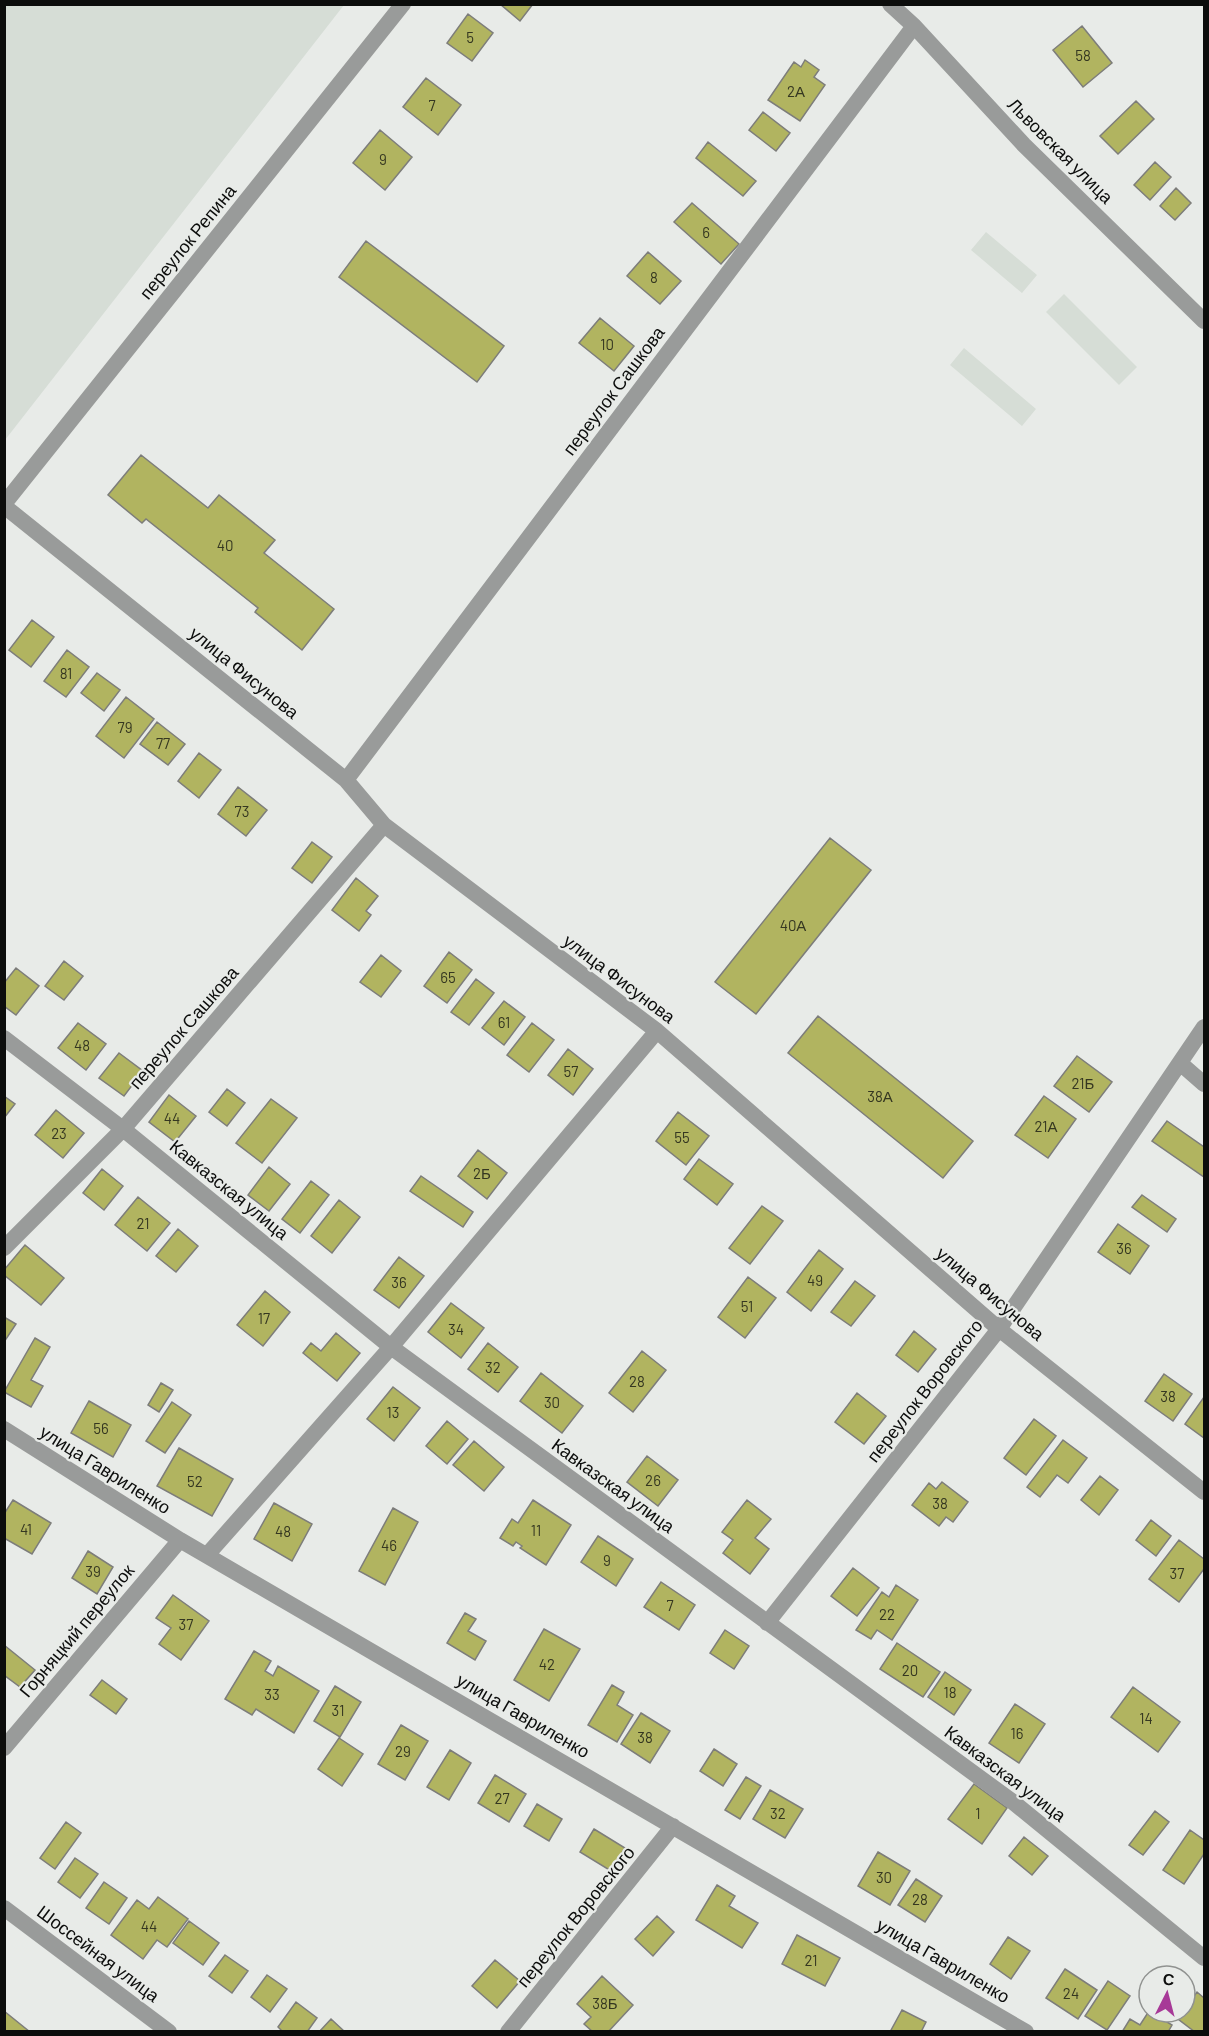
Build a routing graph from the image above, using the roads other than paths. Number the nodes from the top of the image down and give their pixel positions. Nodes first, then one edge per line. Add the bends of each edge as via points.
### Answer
1 (403, 4) edge
2 (890, 4) edge
3 (914, 26) junction
4 (1204, 321) edge
5 (4, 505) edge
6 (346, 780) junction
7 (384, 825) junction
8 (1204, 1027) edge
9 (657, 1031) junction
10 (4, 1038) edge
11 (1180, 1063) junction
12 (1204, 1084) edge
13 (123, 1129) junction
14 (4, 1248) edge
15 (999, 1329) junction
16 (391, 1347) junction
17 (4, 1429) edge
18 (1204, 1492) edge
19 (180, 1539) junction
20 (207, 1555) junction
21 (767, 1623) junction
22 (4, 1748) edge
23 (673, 1826) junction
24 (4, 1908) edge
25 (1204, 1958) edge
26 (169, 2031) edge
27 (508, 2031) edge
28 (1026, 2031) edge

1 - 5 street, переулок Репина
2 - 3 street, Львовская улица
3 - 4 street, Львовская улица via 1024,145
3 - 6 street, переулок Сашкова
5 - 6 street, улица Фисунова
6 - 7 street, улица Фисунова
7 - 9 street, улица Фисунова
7 - 13 street, переулок Сашкова
8 - 11 street, переулок Воровского
9 - 15 street, улица Фисунова
9 - 16 street
10 - 13 street, Кавказская улица
11 - 12 street
11 - 15 street, переулок Воровского
13 - 14 street, переулок Сашкова
13 - 16 street, Кавказская улица
15 - 18 street, улица Фисунова
15 - 21 street, переулок Воровского
16 - 20 street
16 - 21 street, Кавказская улица
17 - 19 street, улица Гавриленко
19 - 20 street, улица Гавриленко
19 - 22 street, Горняцкий переулок
20 - 23 street, улица Гавриленко
21 - 25 street, Кавказская улица via 1013,1802
23 - 27 street, переулок Воровского
23 - 28 street, улица Гавриленко
24 - 26 street, Шоссейная улица

